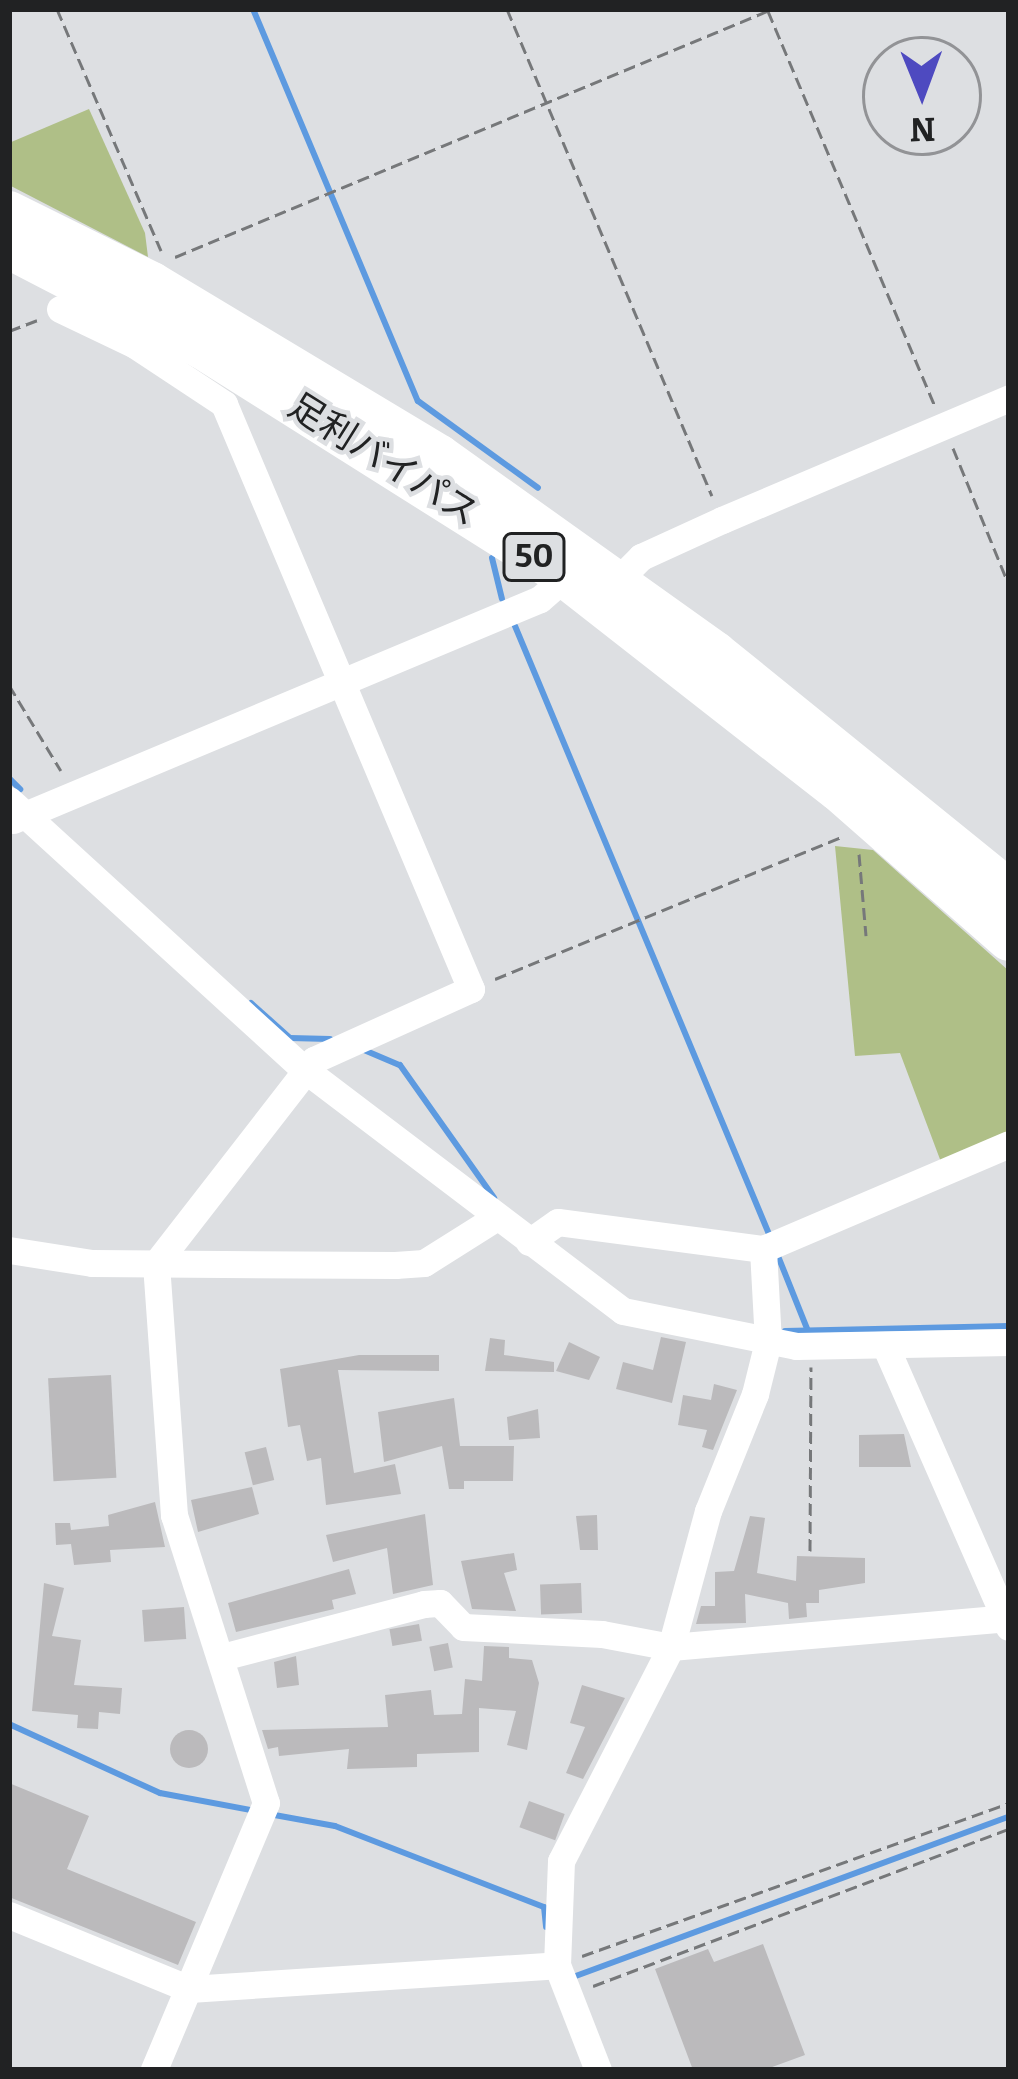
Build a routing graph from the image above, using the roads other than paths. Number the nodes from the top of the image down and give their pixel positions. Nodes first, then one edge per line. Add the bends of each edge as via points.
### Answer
1 (9, 212) edge
2 (9, 248) edge
3 (151, 302) junction
4 (60, 309) road end
5 (1009, 398) edge
6 (565, 577) junction
7 (618, 580) junction
8 (342, 686) junction
9 (14, 813) edge
10 (1009, 890) edge
11 (1009, 940) edge
12 (304, 1069) junction
13 (1009, 1144) edge
14 (497, 1216) junction
15 (529, 1242) junction
16 (763, 1249) junction
17 (9, 1250) edge
18 (156, 1264) junction
19 (768, 1342) junction
20 (1009, 1342) edge
21 (885, 1345) junction
22 (1008, 1622) edge
23 (671, 1647) junction
24 (222, 1657) junction
25 (9, 1915) edge
26 (557, 1965) junction
27 (189, 1989) junction
28 (154, 2070) edge
29 (598, 2070) edge

1 - 3 highway, 足利バイパス / 50
2 - 3 highway, 足利バイパス / 50
3 - 4 street
3 - 6 highway, 足利バイパス / 50
3 - 7 highway, 足利バイパス / 50 via 440,456
3 - 8 street via 224,404
5 - 7 street via 641,557
6 - 8 street via 540,599
6 - 11 highway, 足利バイパス / 50 via 863,832
7 - 10 highway, 足利バイパス / 50
8 - 9 street via 78,798
8 - 12 street via 471,989
9 - 12 street
12 - 14 street
12 - 18 street
13 - 16 street
14 - 15 street
14 - 18 street via 424,1263
15 - 16 street via 558,1222
15 - 19 street via 623,1311
16 - 19 street
17 - 18 street
18 - 24 street via 174,1515
19 - 21 street
19 - 23 street
20 - 21 street
21 - 22 street
22 - 23 street
23 - 24 street via 602,1634 463,1627 440,1603
23 - 26 street via 561,1861
24 - 27 street via 266,1803
25 - 27 street
26 - 27 street
26 - 29 street
27 - 28 street

